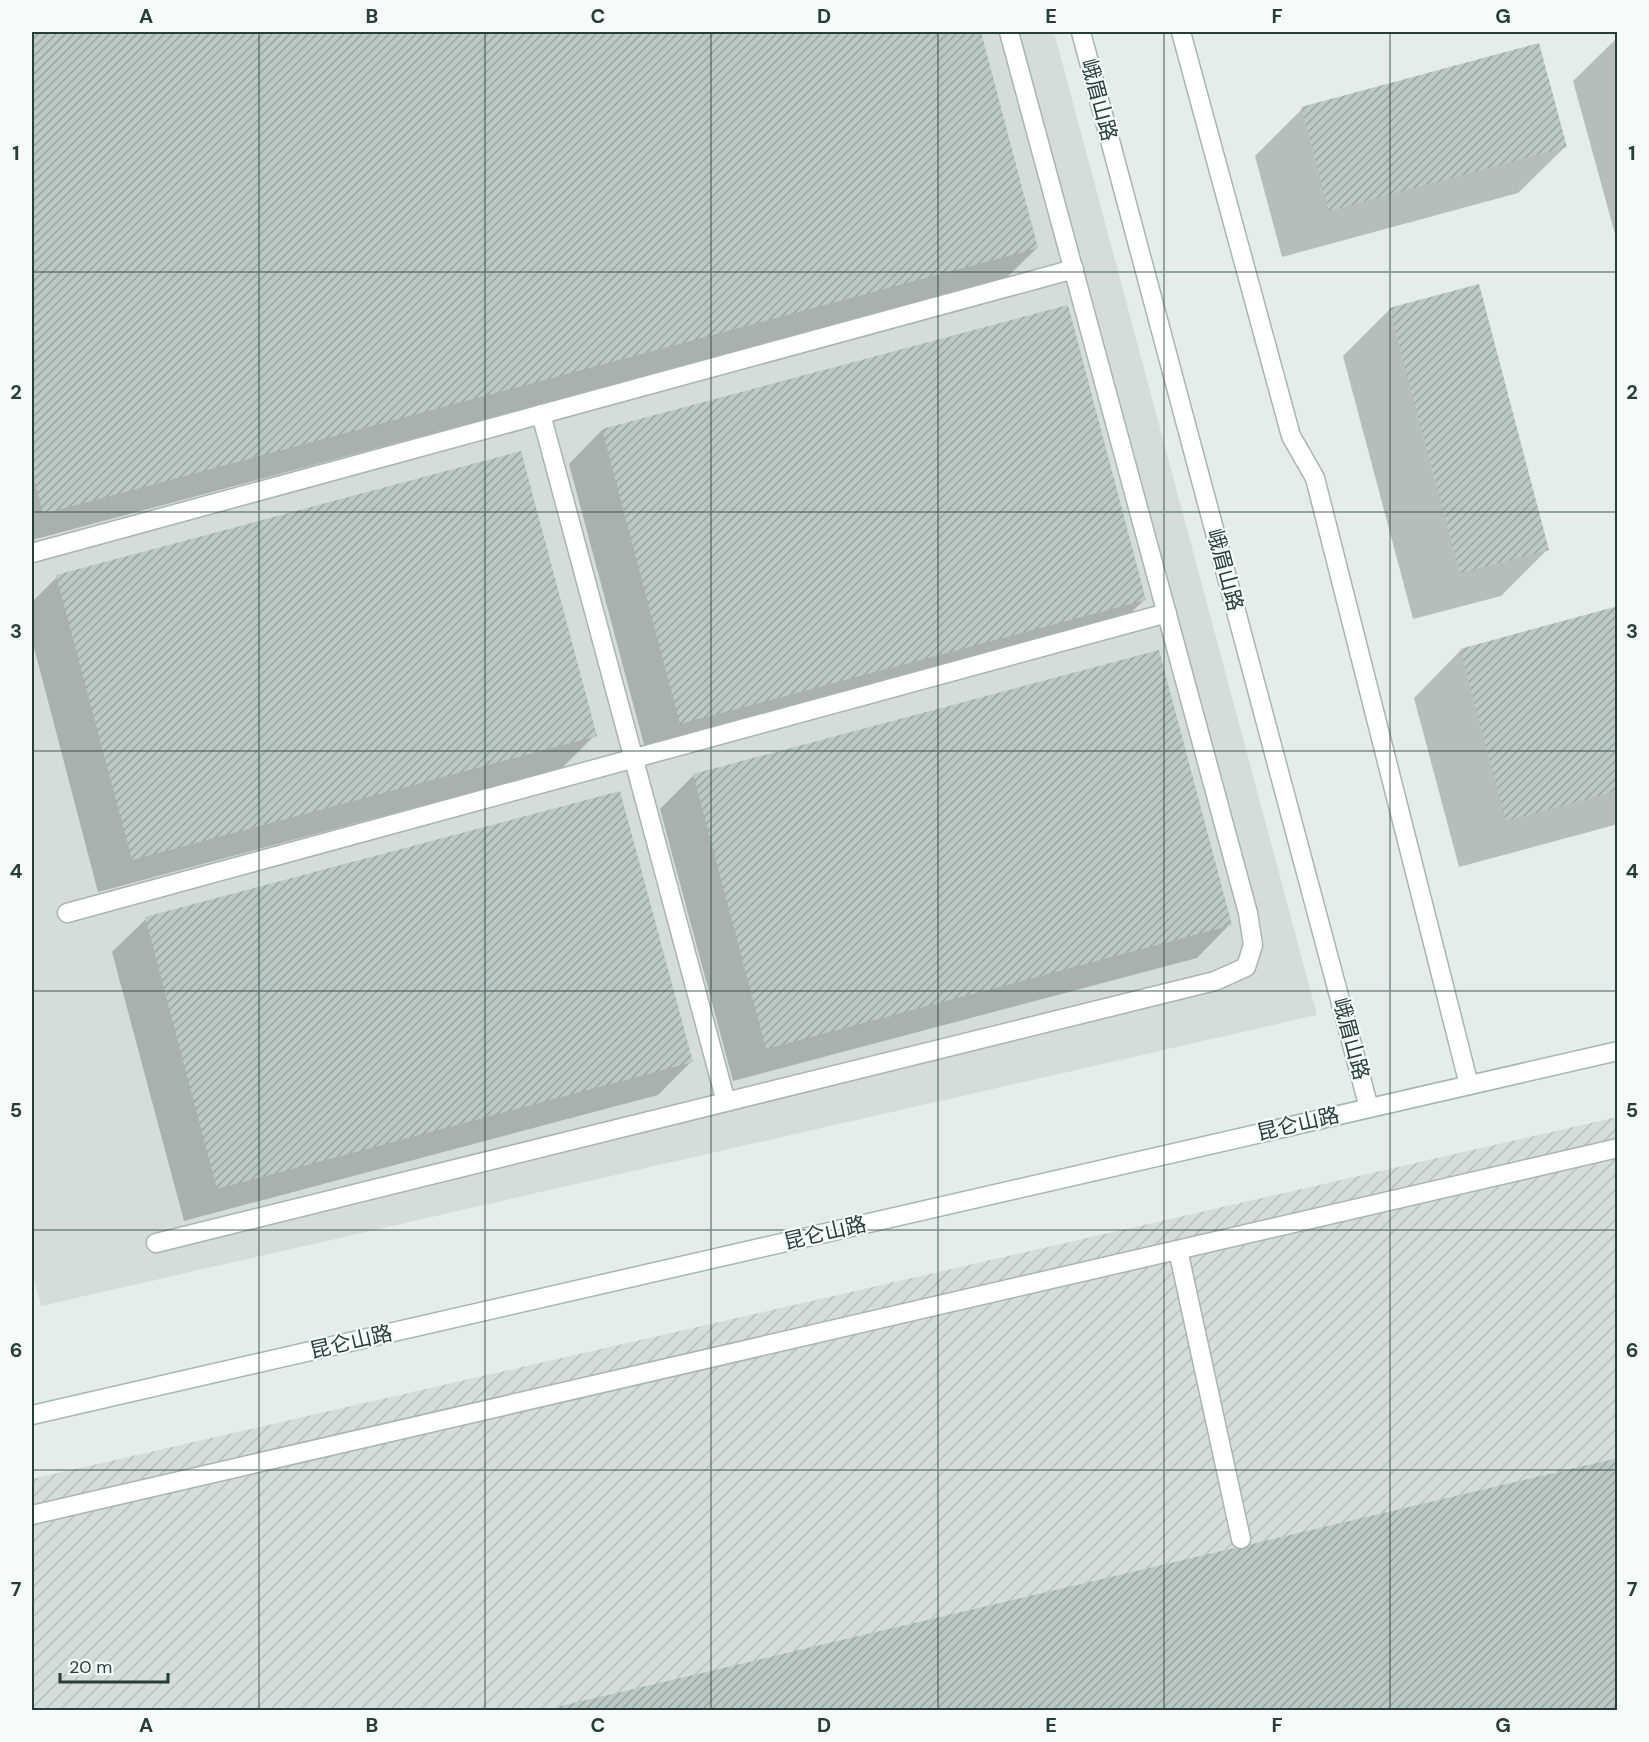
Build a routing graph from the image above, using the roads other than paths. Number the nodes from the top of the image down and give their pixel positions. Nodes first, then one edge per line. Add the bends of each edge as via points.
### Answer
1 (1009, 32) edge
2 (1081, 32) edge
3 (1181, 32) edge
4 (1074, 269) junction
5 (541, 414) junction
6 (32, 553) edge
7 (1167, 613) junction
8 (634, 759) junction
9 (66, 913) dead end
10 (1617, 1051) edge
11 (1469, 1085) junction
12 (726, 1102) junction
13 (1369, 1108) junction
14 (1617, 1148) edge
15 (156, 1243) dead end
16 (1178, 1250) junction
17 (32, 1415) edge
18 (32, 1515) edge
19 (1241, 1539) dead end

1 - 4 street
2 - 13 street, 峨眉山路
3 - 11 street via 1291,436 1315,478
4 - 5 street
4 - 7 street
5 - 6 street
5 - 8 street
7 - 8 street
7 - 12 street via 1248,913 1253,945 1246,967 1215,981
8 - 9 street
8 - 12 street
10 - 11 street, 昆仑山路
11 - 13 street, 昆仑山路
12 - 15 street
13 - 17 street, 昆仑山路
14 - 16 street
16 - 18 street
16 - 19 street

